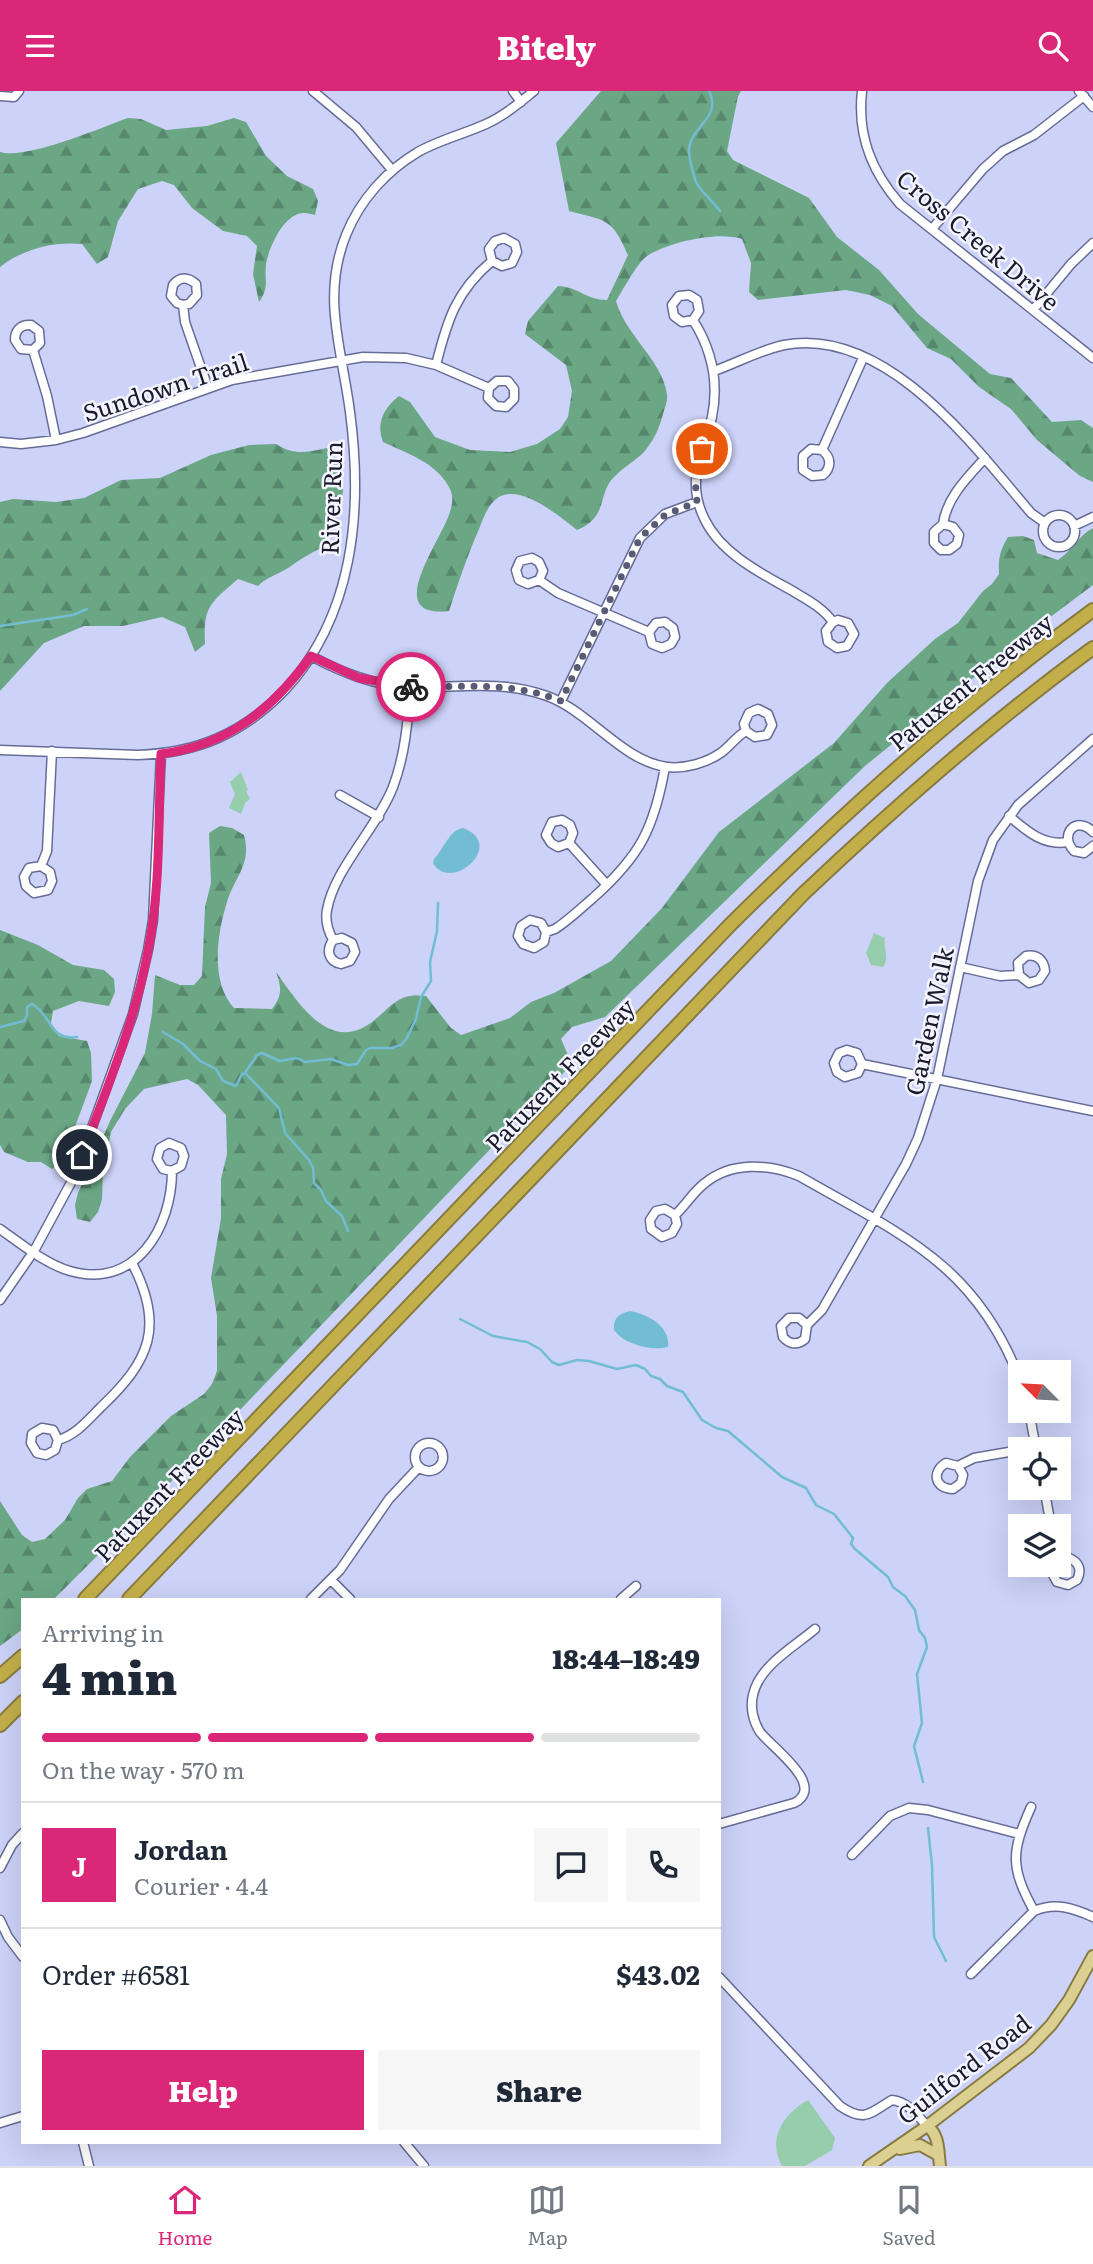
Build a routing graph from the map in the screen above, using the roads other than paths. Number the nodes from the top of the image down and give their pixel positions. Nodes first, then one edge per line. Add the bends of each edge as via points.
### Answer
1 (19, 91) edge
2 (313, 91) edge
3 (513, 91) edge
4 (534, 91) edge
5 (862, 91) edge
6 (1082, 93) edge
7 (0, 96) edge
8 (521, 101) junction
9 (1093, 107) edge
10 (392, 170) junction
11 (932, 229) junction
12 (1093, 243) edge
13 (492, 261) dead end
14 (183, 305) dead end
15 (1032, 310) junction
16 (693, 320) dead end
17 (33, 350) dead end
18 (863, 358) junction
19 (1093, 358) edge
20 (341, 360) junction
21 (436, 365) junction
22 (714, 371) junction
23 (208, 388) junction
24 (489, 388) dead end
25 (57, 440) junction
26 (0, 442) edge
27 (822, 450) dead end
28 (985, 459) junction
29 (697, 502) junction
30 (1093, 517) edge
31 (1045, 523) junction
32 (943, 524) dead end
33 (1074, 526) junction
34 (539, 580) dead end
35 (1093, 610) edge
36 (604, 613) junction
37 (833, 622) dead end
38 (649, 632) dead end
39 (1093, 647) edge
40 (311, 656) junction
41 (410, 687) junction
42 (561, 701) junction
43 (746, 731) dead end
44 (1093, 739) edge
45 (0, 750) edge
46 (52, 751) junction
47 (161, 754) junction
48 (665, 767) junction
49 (340, 795) dead end
50 (379, 817) junction
51 (1009, 817) junction
52 (1093, 832) edge
53 (1067, 842) junction
54 (569, 843) dead end
55 (1093, 846) edge
56 (41, 866) dead end
57 (607, 885) junction
58 (546, 932) dead end
59 (333, 940) dead end
60 (960, 967) junction
61 (1019, 975) dead end
62 (862, 1065) dead end
63 (937, 1079) junction
64 (1093, 1111) edge
65 (172, 1171) dead end
66 (675, 1215) dead end
67 (874, 1220) junction
68 (0, 1229) edge
69 (34, 1251) junction
70 (132, 1263) junction
71 (0, 1300) edge
72 (807, 1325) dead end
73 (1012, 1360) edge
74 (58, 1440) dead end
75 (1008, 1452) edge
76 (958, 1466) dead end
77 (419, 1467) dead end
78 (1071, 1559) edge
79 (1054, 1577) edge
80 (331, 1580) junction
81 (636, 1586) dead end
82 (84, 1598) edge
83 (130, 1598) edge
84 (312, 1598) edge
85 (349, 1598) edge
86 (622, 1598) edge
87 (815, 1629) dead end
88 (21, 1649) edge
89 (21, 1658) edge
90 (0, 1666) edge
91 (0, 1676) edge
92 (21, 1698) edge
93 (21, 1704) edge
94 (0, 1714) edge
95 (0, 1725) edge
96 (1031, 1807) dead end
97 (721, 1823) edge
98 (21, 1834) edge
99 (1019, 1834) junction
100 (852, 1855) dead end
101 (0, 1868) edge
102 (1034, 1911) junction
103 (1093, 1917) edge
104 (0, 1920) edge
105 (21, 1954) edge
106 (1093, 1956) edge
107 (971, 1974) dead end
108 (721, 1979) edge
109 (955, 2105) junction
110 (21, 2117) edge
111 (0, 2123) edge
112 (928, 2126) junction
113 (84, 2144) edge
114 (406, 2144) edge
115 (890, 2151) junction
116 (937, 2154) edge
117 (89, 2166) edge
118 (424, 2166) edge
119 (869, 2166) edge

1 - 7 street via 14,97
2 - 10 street via 356,127
3 - 8 street
4 - 8 street, River Run
5 - 11 street, Cross Creek Drive via 862,132 878,177 900,204
6 - 9 street
6 - 11 street via 1034,135 1003,151 983,169
8 - 10 street, River Run via 489,122 418,152
10 - 20 street, River Run via 360,208 337,262 333,310
11 - 15 street, Cross Creek Drive
12 - 15 street
13 - 21 street via 459,297
14 - 23 street
15 - 19 street, Cross Creek Drive
16 - 22 street
17 - 25 street
18 - 22 street via 830,346 797,344 769,349
18 - 27 street
18 - 28 street via 928,399
20 - 21 street, Sundown Trail via 378,356
20 - 23 street, Sundown Trail
20 - 40 street, River Run via 355,479 351,542 342,592
21 - 24 street, Sundown Trail
22 - 29 street via 712,415 695,478
23 - 25 street, Sundown Trail
25 - 26 street, Sundown Trail
28 - 31 street
28 - 32 street via 951,499
29 - 36 street via 665,515 640,538
29 - 37 street via 706,522 729,549 819,607
30 - 33 street
31 - 33 street via 1051,516 1062,515
31 - 33 street via 1045,539 1056,547 1071,542
34 - 36 street
35 - 82 highway, Patuxent Freeway via 930,738 766,889
36 - 38 street
36 - 42 street
39 - 83 highway, Patuxent Freeway via 968,745 803,894
40 - 41 street via 359,678
40 - 47 street, River Run via 279,696 249,721 213,741
41 - 42 street via 504,686
41 - 50 street via 403,755
42 - 48 street via 636,755
43 - 48 street via 707,760
44 - 51 street, Garden Walk
45 - 46 street, River Run
46 - 47 street, River Run
46 - 56 street via 47,851
47 - 69 street via 153,920 133,1014 74,1177
48 - 57 street via 659,803 644,839
49 - 50 street
50 - 59 street via 331,897 326,918
51 - 53 street via 1041,840
51 - 60 street, Garden Walk via 981,868
52 - 53 street via 1078,825 1069,831
53 - 55 street via 1079,853
54 - 57 street
57 - 58 street via 565,923
60 - 61 street via 1000,976
60 - 63 street, Garden Walk
62 - 63 street
63 - 64 street
63 - 67 street, Garden Walk via 918,1138
65 - 70 street via 171,1198 162,1226
66 - 67 street via 712,1178 760,1166 799,1176
67 - 72 street, Garden Walk via 822,1310
67 - 73 street via 929,1254 964,1285
68 - 69 street
69 - 70 street via 80,1273 110,1272
69 - 71 street
70 - 74 street via 148,1304 149,1330 142,1358 123,1387 75,1432
75 - 76 street
77 - 80 street via 389,1499
78 - 79 street via 1077,1563 1077,1580 1068,1585
80 - 84 street
80 - 85 street
81 - 86 street
87 - 97 street via 766,1670 752,1696 756,1725 803,1781 802,1797
88 - 90 highway
89 - 91 highway
92 - 94 highway
93 - 95 highway
96 - 99 street
98 - 101 street
99 - 100 street via 909,1808 890,1816
99 - 102 street via 1017,1873
102 - 103 street via 1062,1906
102 - 107 street
104 - 105 street
106 - 109 main road, Guilford Road via 1069,2000 1042,2035
108 - 112 street via 840,2106 866,2116 897,2100
109 - 112 main road, Guilford Road
109 - 116 main road via 943,2127
110 - 111 street
112 - 115 main road, Guilford Road
112 - 116 main road
113 - 117 street
114 - 118 street
115 - 116 main road via 920,2145
115 - 119 main road, Guilford Road

